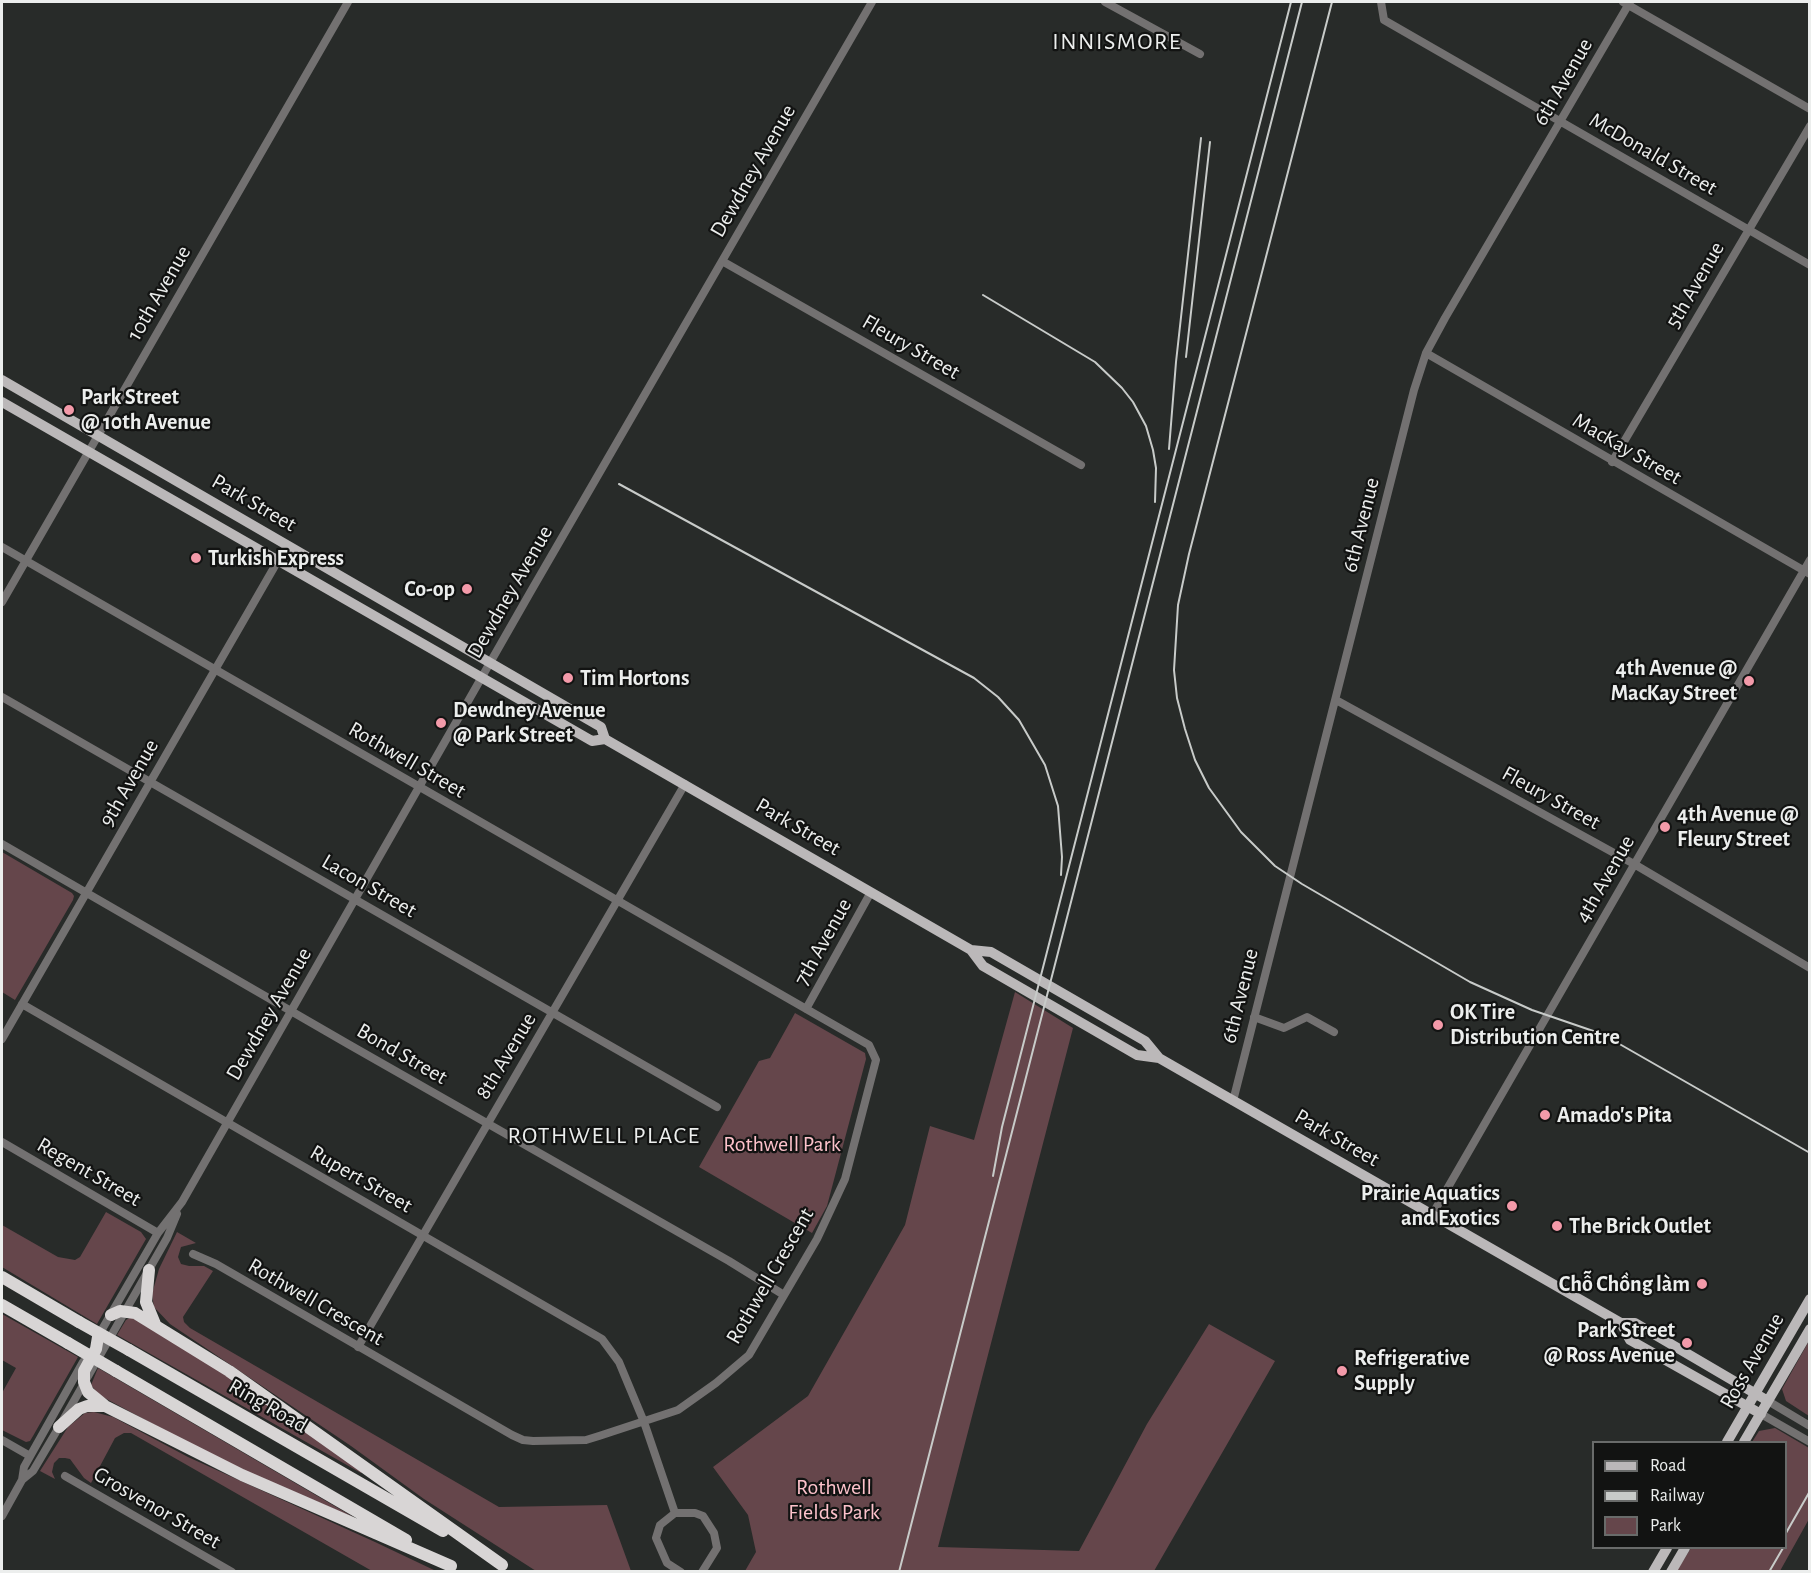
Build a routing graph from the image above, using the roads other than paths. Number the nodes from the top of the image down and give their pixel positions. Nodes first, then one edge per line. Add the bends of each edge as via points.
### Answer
1 (348, 2) edge
2 (872, 2) edge
3 (1105, 2) edge
4 (1381, 2) edge
5 (1627, 2) edge
6 (1200, 54) dead end
7 (1809, 109) edge
8 (1561, 121) junction
9 (1809, 126) edge
10 (1748, 230) junction
11 (722, 261) junction
12 (1809, 265) edge
13 (1426, 353) junction
14 (2, 380) edge
15 (2, 402) edge
16 (98, 436) junction
17 (89, 452) junction
18 (1612, 462) junction
19 (1081, 465) dead end
20 (287, 545) junction
21 (2, 547) edge
22 (1809, 560) edge
23 (25, 561) junction
24 (277, 561) junction
25 (1806, 572) edge
26 (2, 602) edge
27 (490, 662) junction
28 (214, 670) junction
29 (481, 679) junction
30 (2, 697) edge
31 (1336, 700) junction
32 (605, 739) junction
33 (150, 782) junction
34 (685, 784) junction
35 (419, 787) junction
36 (2, 844) edge
37 (1634, 864) junction
38 (871, 892) junction
39 (86, 893) junction
40 (356, 898) junction
41 (617, 901) junction
42 (971, 950) junction
43 (1809, 968) edge
44 (796, 1003) joint
45 (22, 1004) junction
46 (806, 1009) junction
47 (291, 1011) junction
48 (552, 1012) junction
49 (1254, 1017) junction
50 (1334, 1032) dead end
51 (2, 1039) edge
52 (1159, 1058) junction
53 (1233, 1101) junction
54 (717, 1107) dead end
55 (227, 1123) junction
56 (487, 1123) junction
57 (2, 1142) edge
58 (182, 1202) junction
59 (1432, 1215) junction
60 (158, 1233) junction
61 (423, 1235) junction
62 (193, 1254) dead end
63 (149, 1270) junction
64 (2, 1277) edge
65 (784, 1295) junction
66 (1809, 1299) edge
67 (2, 1305) edge
68 (126, 1310) junction
69 (111, 1315) junction
70 (1620, 1323) junction
71 (155, 1324) junction
72 (1809, 1329) edge
73 (98, 1337) junction
74 (358, 1347) junction
75 (84, 1382) junction
76 (1756, 1393) junction
77 (1768, 1401) junction
78 (105, 1406) junction
79 (1748, 1406) junction
80 (1761, 1414) junction
81 (644, 1422) junction
82 (1809, 1426) edge
83 (59, 1427) junction
84 (2, 1440) edge
85 (1728, 1441) edge
86 (1745, 1441) edge
87 (1809, 1442) edge
88 (30, 1456) junction
89 (65, 1476) dead end
90 (22, 1480) junction
91 (675, 1514) junction
92 (2, 1516) edge
93 (1666, 1549) edge
94 (1684, 1549) edge
95 (502, 1565) junction
96 (456, 1569) edge
97 (230, 1571) edge
98 (514, 1572) edge
99 (681, 1572) edge
100 (702, 1572) edge
101 (1653, 1572) edge
102 (1671, 1572) edge

1 - 16 street, 10th Avenue
2 - 11 street, Dewdney Avenue
3 - 6 street
4 - 8 street, McDonald Street via 1384,20
5 - 7 street
5 - 8 street, 6th Avenue
8 - 10 street, McDonald Street
8 - 13 street, 6th Avenue
9 - 10 street, 5th Avenue
10 - 12 street, McDonald Street
10 - 18 street, 5th Avenue
11 - 19 street, Fleury Street
11 - 27 street, Dewdney Avenue
13 - 18 street, MacKay Street
13 - 31 street, 6th Avenue
14 - 16 main road, Park Street
15 - 17 main road, Park Street
16 - 17 street, 10th Avenue
16 - 20 main road, Park Street
17 - 23 street, 10th Avenue
17 - 24 main road, Park Street
18 - 25 street, MacKay Street
20 - 24 street, 9th Avenue
20 - 27 main road, Park Street
21 - 23 street, Rothwell Street
22 - 25 street, 4th Avenue
23 - 26 street, 10th Avenue
23 - 28 street, Rothwell Street
24 - 28 street, 9th Avenue
24 - 29 main road, Park Street
25 - 37 street, 4th Avenue
27 - 29 street, Dewdney Avenue
27 - 32 main road, Park Street via 601,727
28 - 33 street, 9th Avenue
28 - 35 street, Rothwell Street
29 - 32 main road, Park Street via 592,741
29 - 35 street, Dewdney Avenue
30 - 33 street, Lacon Street
31 - 37 street, Fleury Street
31 - 49 street, 6th Avenue
32 - 34 main road, Park Street
33 - 39 street, 9th Avenue
33 - 40 street, Lacon Street
34 - 38 main road, Park Street
34 - 41 street, 8th Avenue
35 - 40 street, Dewdney Avenue
35 - 41 street, Rothwell Street
36 - 39 street, Bond Street
37 - 43 street, Fleury Street
37 - 59 street, 4th Avenue
38 - 42 main road, Park Street
38 - 46 street, 7th Avenue
39 - 45 street, 9th Avenue
39 - 47 street, Bond Street
40 - 47 street, Dewdney Avenue
40 - 48 street, Lacon Street
41 - 44 street, Rothwell Street
41 - 48 street, 8th Avenue
42 - 52 main road, Park Street via 984,966 1137,1055
42 - 52 main road, Park Street via 991,952 1007,961 1145,1041
44 - 46 street, Rothwell Crescent
45 - 51 street, 9th Avenue
45 - 55 street, Rupert Street
46 - 65 street, Rothwell Crescent via 869,1045 876,1060 845,1179 817,1239
47 - 55 street, Dewdney Avenue
47 - 56 street, Bond Street
48 - 54 street, Lacon Street
48 - 56 street, 8th Avenue
49 - 50 street via 1284,1028 1307,1017
49 - 53 street, 6th Avenue
52 - 53 main road, Park Street
53 - 59 main road, Park Street
55 - 58 street, Dewdney Avenue
55 - 61 street, Rupert Street
56 - 61 street, 8th Avenue
56 - 65 street, Bond Street
57 - 60 street, Regent Street
58 - 60 street, Dewdney Avenue
58 - 63 street, Dewdney Avenue
59 - 70 main road, Park Street
60 - 69 street, Dewdney Avenue
61 - 74 street, 8th Avenue
61 - 81 street, Rupert Street via 602,1339 620,1362
62 - 74 street, Rothwell Crescent
63 - 68 street, Dewdney Avenue
63 - 71 highway via 146,1302
64 - 95 highway, Ring Road, bridge
65 - 81 street, Rothwell Crescent via 749,1355 678,1410
66 - 76 main road, Ross Avenue
67 - 96 highway, Ring Road, bridge
68 - 69 highway
68 - 71 highway
68 - 75 street, Dewdney Avenue
69 - 73 street, Dewdney Avenue
70 - 76 main road, Park Street via 1635,1323
70 - 79 main road, Park Street via 1630,1340
71 - 95 highway via 229,1371
72 - 77 main road, Ross Avenue
73 - 75 highway via 84,1371
73 - 88 street, Dewdney Avenue
74 - 81 street, Rothwell Crescent via 523,1440 586,1440
75 - 78 highway via 88,1392
75 - 83 street, Dewdney Avenue
76 - 77 main road, Park Street
76 - 79 main road, Ross Avenue
77 - 80 main road, Ross Avenue
77 - 82 street, Park Street
78 - 83 highway via 79,1409
78 - 96 highway via 242,1475
79 - 80 main road, Park Street
79 - 85 main road, Ross Avenue
80 - 86 main road, Ross Avenue
80 - 87 street, Park Street
81 - 91 street, Rupert Street
83 - 90 street, Dewdney Avenue via 33,1471
84 - 88 street
88 - 90 street, Dewdney Avenue
89 - 97 street, Grosvenor Street
90 - 92 street, Dewdney Avenue
91 - 99 street via 660,1525 656,1538 667,1563
91 - 100 street via 703,1516 714,1533 717,1548
93 - 101 main road
94 - 102 main road
95 - 98 highway, Ring Road

